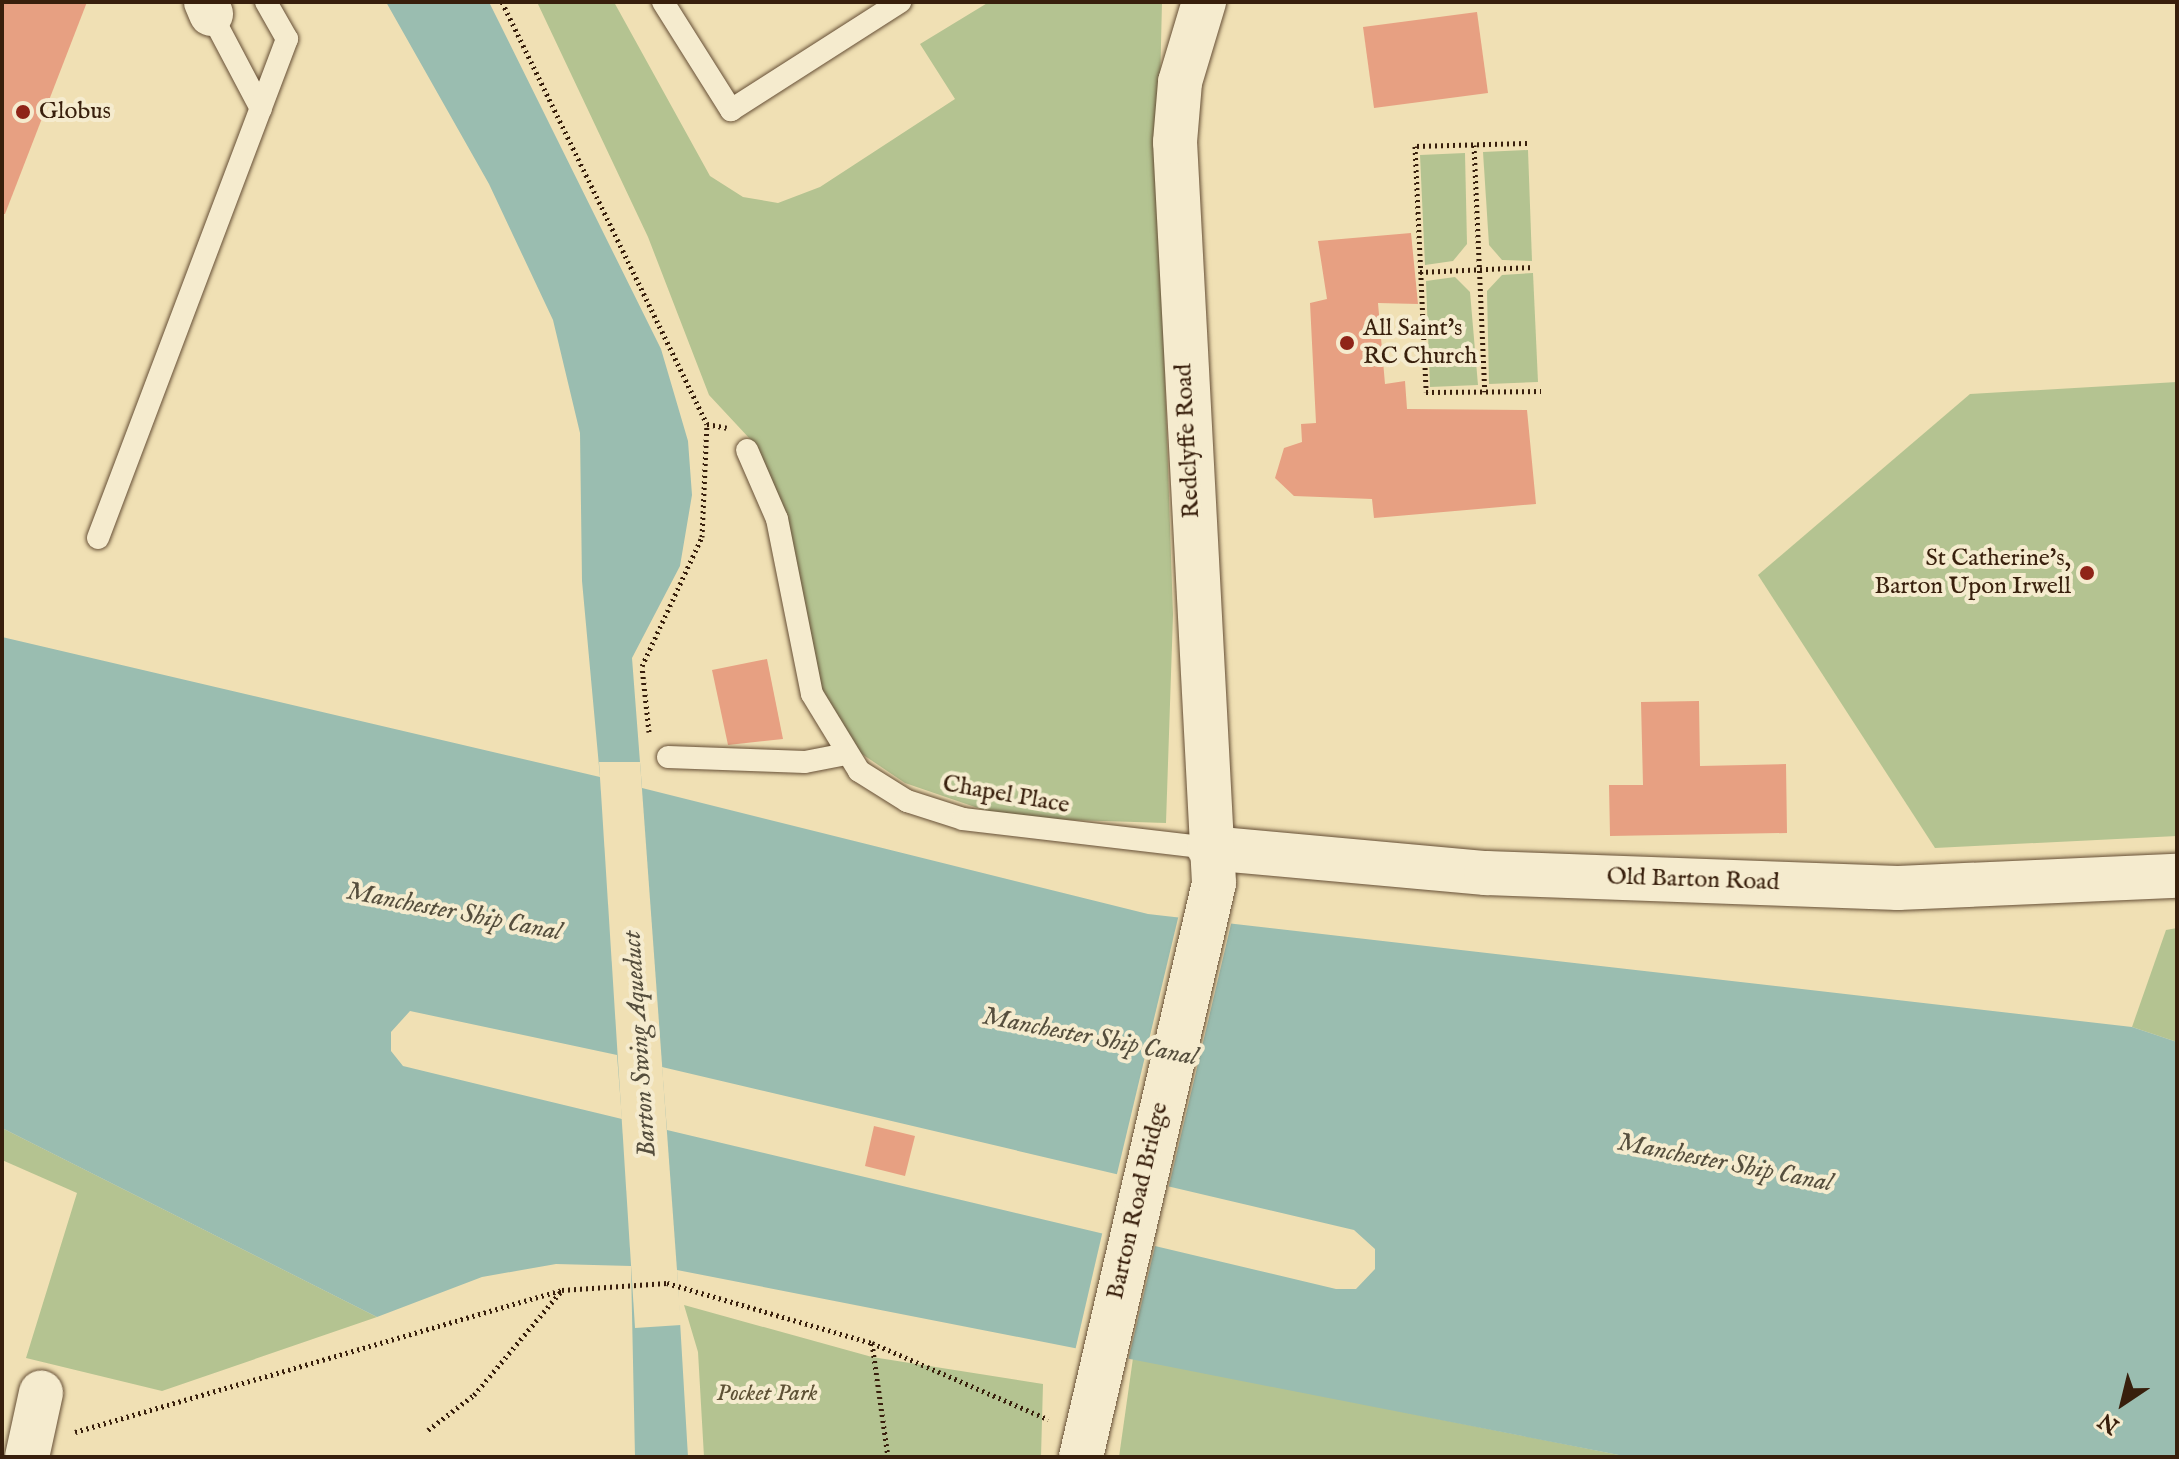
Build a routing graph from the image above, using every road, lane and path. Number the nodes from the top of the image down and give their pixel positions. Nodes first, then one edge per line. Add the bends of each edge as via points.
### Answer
1 (266, 2) edge
2 (502, 2) edge
3 (663, 2) edge
4 (900, 2) edge
5 (1204, 2) edge
6 (208, 8) edge
7 (261, 109) junction
8 (1527, 143) dead end
9 (1474, 145) junction
10 (1534, 267) dead end
11 (1479, 270) junction
12 (1420, 272) junction
13 (1541, 391) dead end
14 (1485, 392) junction
15 (707, 424) junction
16 (747, 450) joint
17 (98, 538) dead end
18 (659, 750) joint
19 (846, 754) junction
20 (1212, 865) junction
21 (2177, 876) edge
22 (562, 1290) junction
23 (872, 1343) junction
24 (41, 1393) dead end
25 (1030, 1412) dead end
26 (428, 1430) dead end
27 (66, 1435) dead end
28 (27, 1457) edge
29 (888, 1457) edge
30 (1081, 1457) edge

1 - 7 lane via 287,39
2 - 15 path
3 - 4 lane via 731,110
5 - 20 main road, Redclyffe Road via 1180,82 1175,142
6 - 7 lane
7 - 17 lane
8 - 9 path
9 - 11 path
9 - 12 path via 1415,146
10 - 11 path
11 - 12 path
11 - 14 path
12 - 14 path via 1426,392
13 - 14 path
15 - 16 path via 724,424
15 - 18 path via 702,537 648,640 642,666
16 - 19 lane, Chapel Place via 777,519 812,694
18 - 19 lane via 805,762
19 - 20 lane, Chapel Place via 907,801 963,819
20 - 21 main road, Old Barton Road via 1898,888
20 - 30 main road, Barton Road Bridge
22 - 23 path via 667,1283
22 - 26 path via 474,1395
22 - 27 path
23 - 25 path
23 - 29 path
24 - 28 main road

